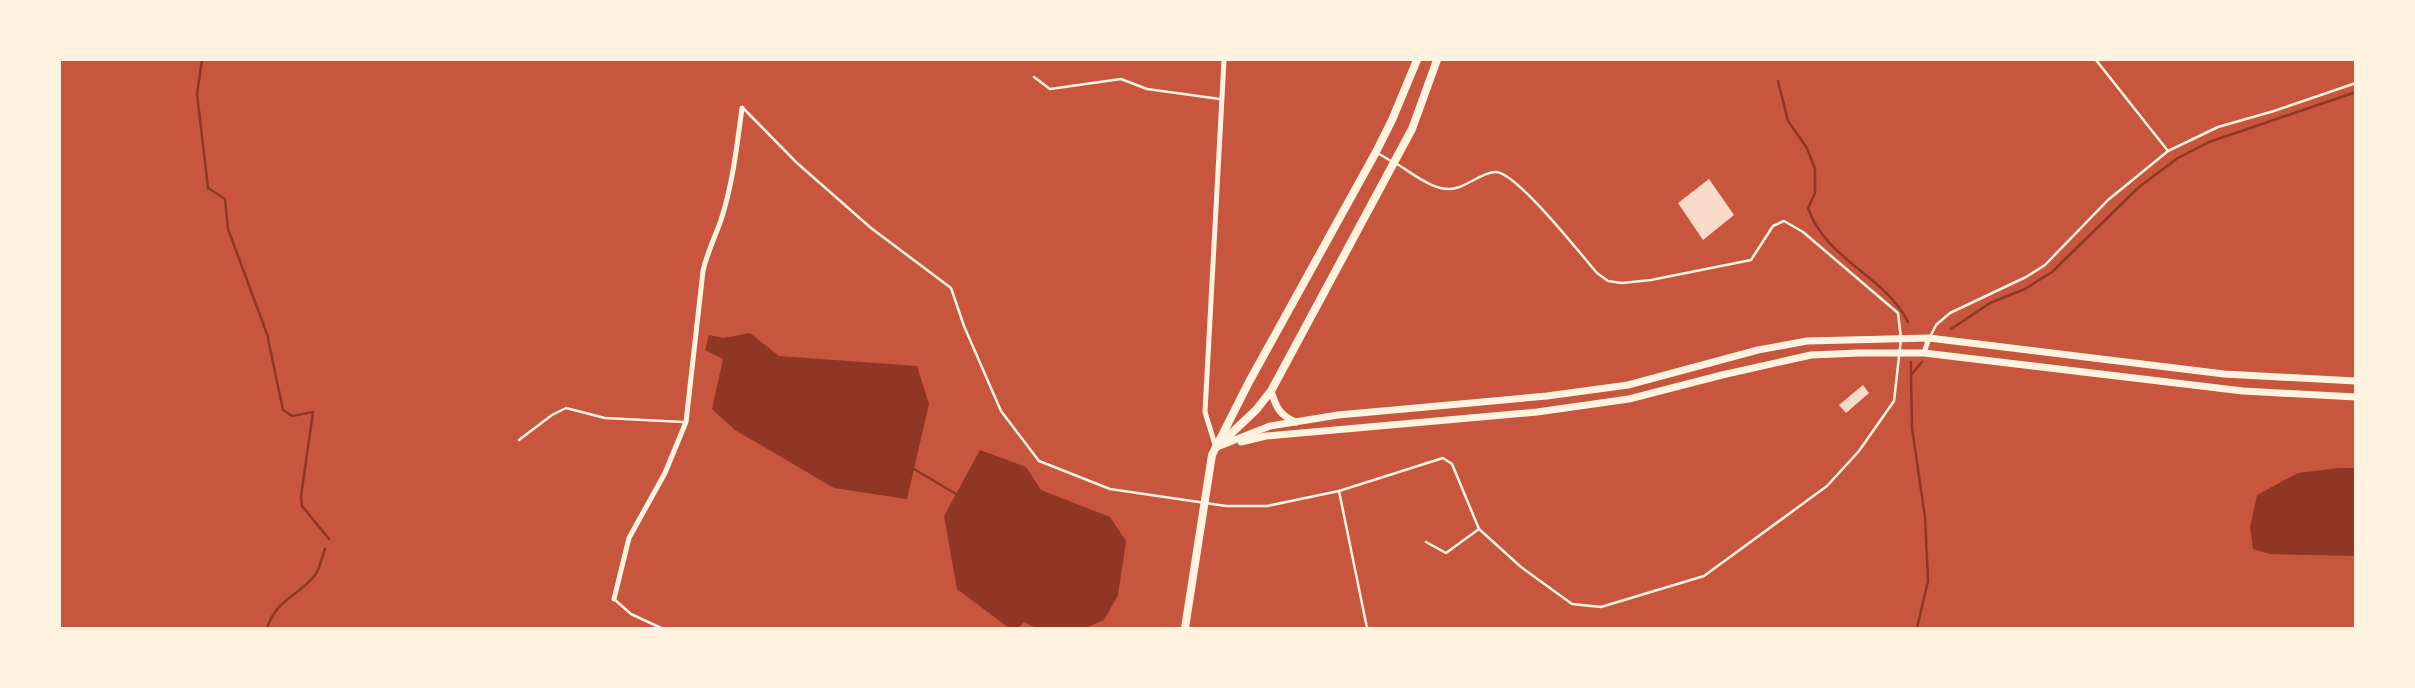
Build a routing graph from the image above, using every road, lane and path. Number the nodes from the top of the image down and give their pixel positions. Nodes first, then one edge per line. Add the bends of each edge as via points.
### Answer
1 (1224, 60) edge
2 (1417, 60) edge
3 (1437, 60) edge
4 (2096, 60) edge
5 (1034, 77) dead end
6 (2356, 83) edge
7 (1223, 99) junction
8 (742, 108) joint
9 (2168, 151) junction
10 (1376, 152) junction
11 (1394, 163) junction
12 (1929, 338) junction
13 (1901, 339) junction
14 (1900, 353) junction
15 (1924, 354) junction
16 (2356, 381) edge
17 (1270, 391) junction
18 (2356, 397) edge
19 (686, 422) junction
20 (1297, 422) junction
21 (519, 440) dead end
22 (1216, 448) junction
23 (1339, 491) junction
24 (1203, 502) junction
25 (1479, 529) junction
26 (1426, 542) dead end
27 (614, 599) joint
28 (661, 628) edge
29 (1185, 628) edge
30 (1367, 628) edge

1 - 7 street
2 - 10 main road
3 - 11 main road via 1412,129
4 - 9 lane
5 - 7 lane via 1050,89 1121,79 1147,89
6 - 9 lane via 2218,127
7 - 22 street via 1205,412
8 - 19 street via 733,173 703,271
8 - 24 lane via 871,229 951,288 1001,411 1039,461 1110,489
9 - 12 lane via 2108,200 2045,265 1950,313
10 - 11 lane
10 - 22 main road
11 - 13 lane via 1447,189 1497,171 1504,174 1525,190 1608,281 1651,280 1751,260 1773,226 1784,221 1898,313
11 - 17 main road
12 - 13 street
12 - 15 street
12 - 16 street via 2224,374
13 - 14 lane
13 - 20 street via 1807,341 1628,385
14 - 15 street
14 - 22 street via 1811,355 1629,400 1266,436
14 - 25 lane via 1894,401 1859,452 1827,486 1704,576 1601,607 1572,604
15 - 18 street via 2243,391
17 - 20 street via 1276,408
17 - 22 main road
19 - 21 lane via 604,418 566,408
19 - 27 street via 665,473 629,538
20 - 22 street via 1270,426
22 - 24 main road
23 - 24 lane via 1268,506
23 - 25 lane via 1443,458 1452,464
23 - 30 lane
24 - 29 main road
25 - 26 lane via 1446,553
27 - 28 lane via 631,614

